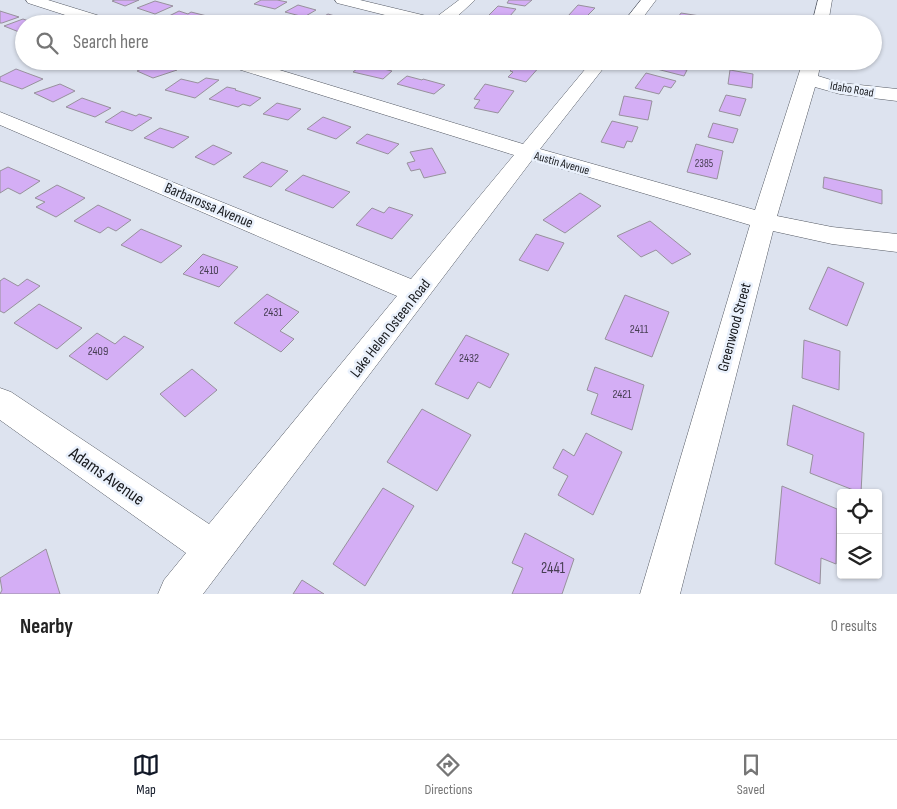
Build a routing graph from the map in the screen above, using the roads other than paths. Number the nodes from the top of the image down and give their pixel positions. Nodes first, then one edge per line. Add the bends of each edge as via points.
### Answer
1 (33, 0) edge
2 (342, 0) edge
3 (468, 0) edge
4 (649, 0) edge
5 (825, 0) edge
6 (81, 15) edge
7 (406, 15) edge
8 (450, 15) edge
9 (637, 15) edge
10 (822, 15) edge
11 (261, 70) edge
12 (593, 70) edge
13 (810, 70) edge
14 (897, 95) edge
15 (0, 118) edge
16 (527, 152) junction
17 (763, 221) junction
18 (897, 243) edge
19 (418, 293) junction
20 (0, 402) edge
21 (214, 550) junction
22 (178, 594) edge
23 (660, 594) edge

1 - 6 street
2 - 7 street
3 - 8 street
4 - 9 street
5 - 10 street
11 - 16 street, Austin Avenue
12 - 16 street, Lake Helen Osteen Road
13 - 14 street, Idaho Road via 840,88
13 - 17 street, Greenwood Street
15 - 19 street, Barbarossa Avenue
16 - 17 street, Austin Avenue
16 - 19 street, Lake Helen Osteen Road
17 - 18 street, Austin Avenue via 832,236
17 - 23 street, Greenwood Street
19 - 21 street, Lake Helen Osteen Road
20 - 21 street, Adams Avenue
21 - 22 street, Lake Helen Osteen Road

